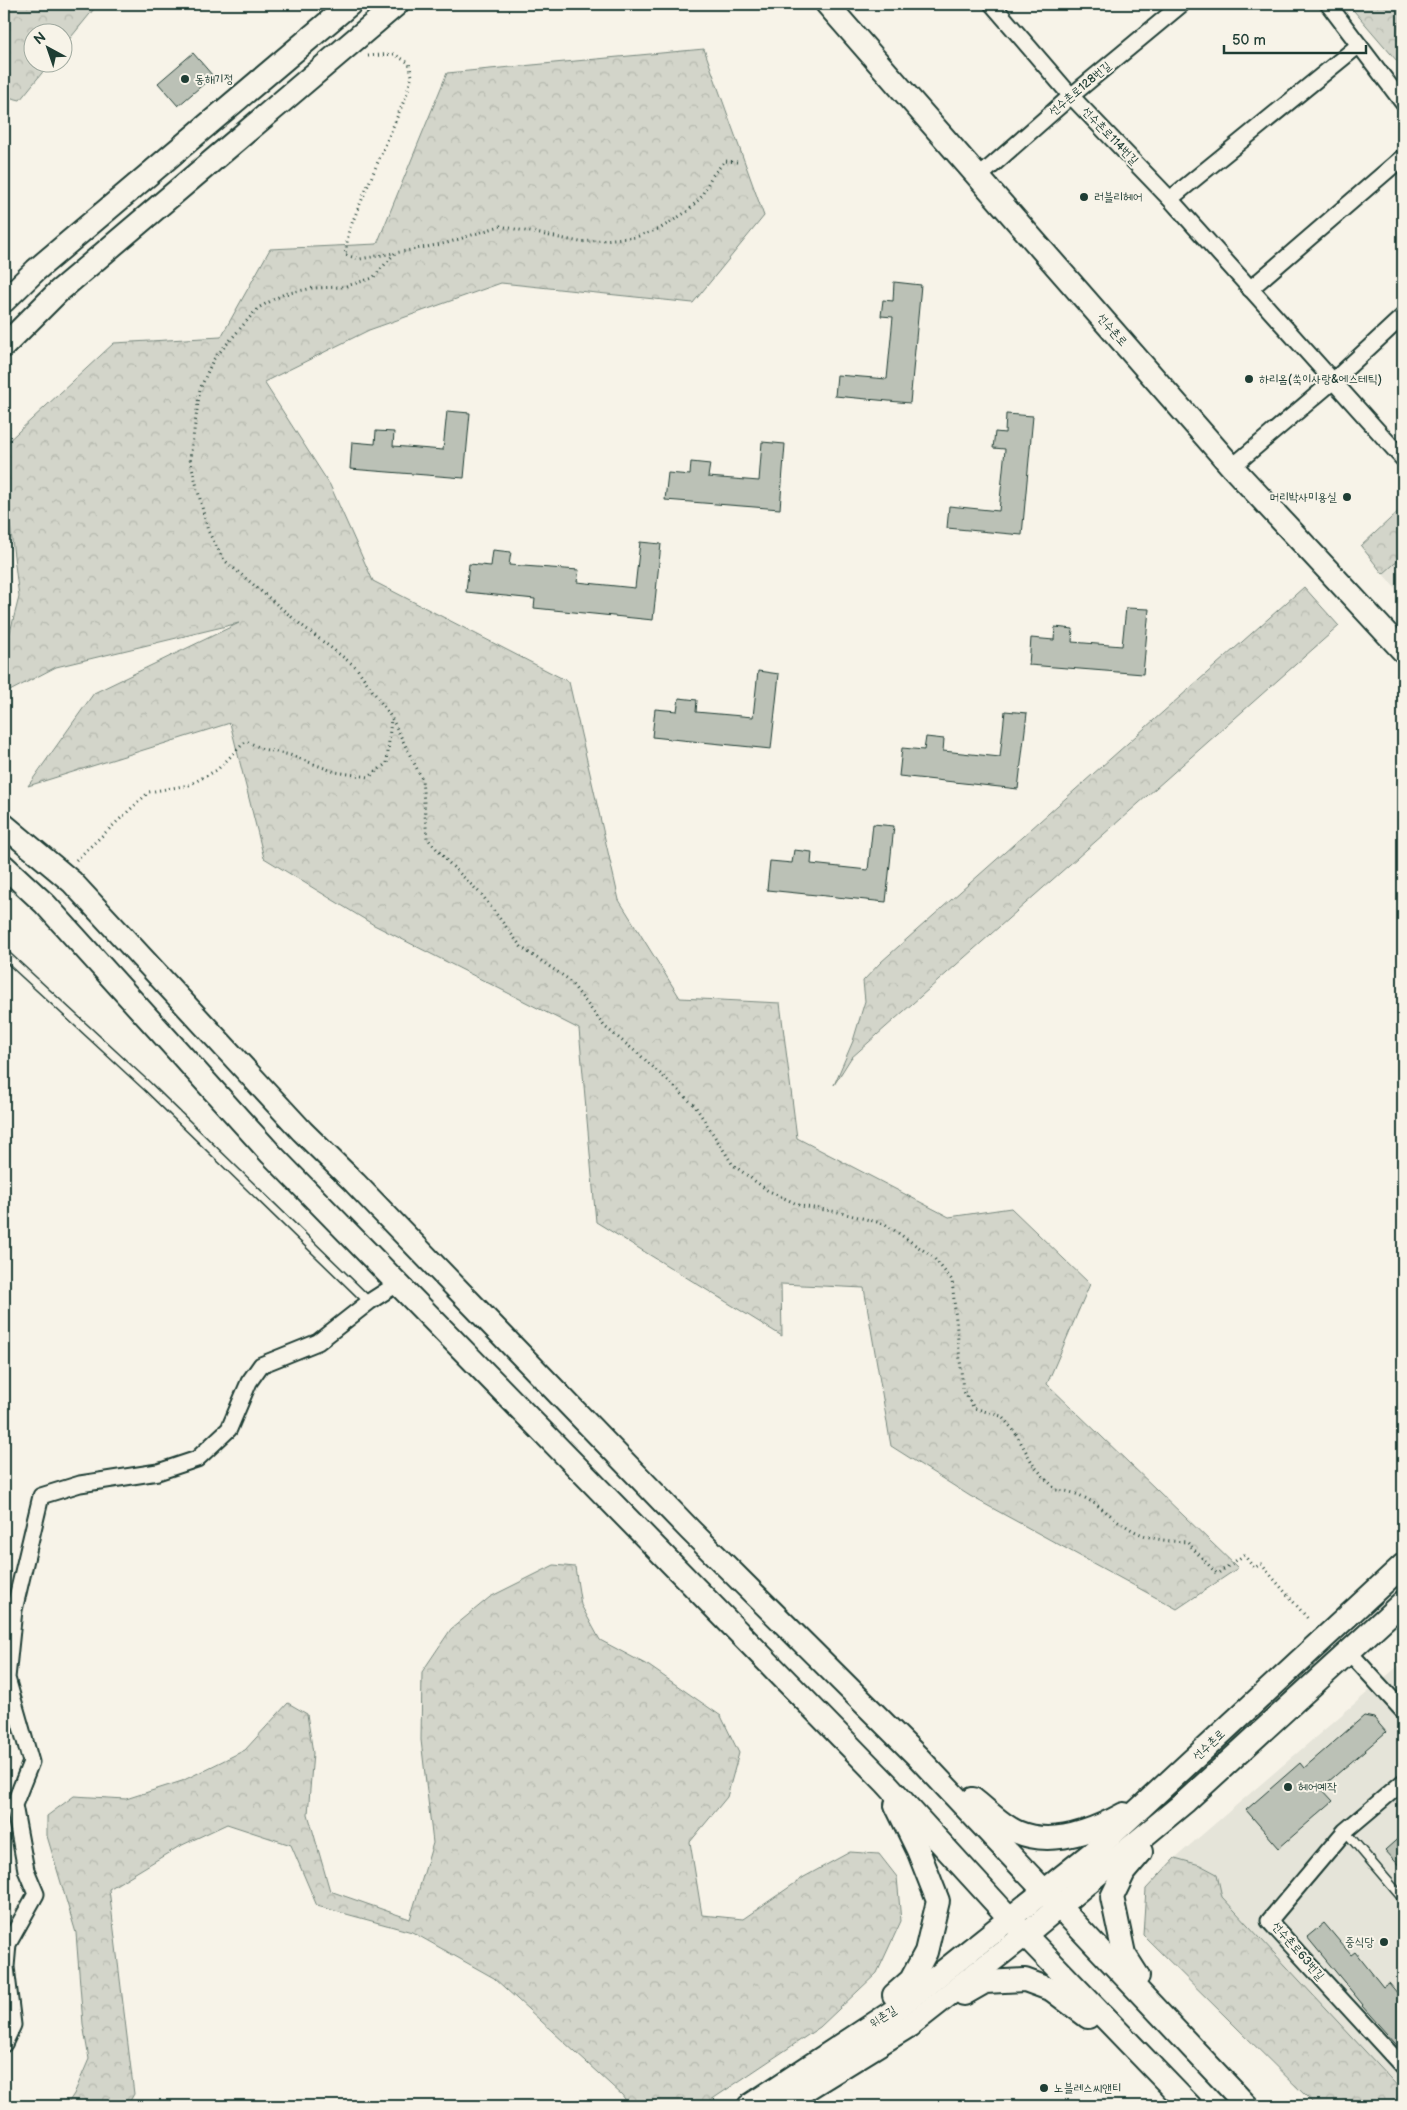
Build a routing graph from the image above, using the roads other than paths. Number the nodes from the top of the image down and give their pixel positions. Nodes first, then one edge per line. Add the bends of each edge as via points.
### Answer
1 (350, 4) edge
2 (397, 4) edge
3 (827, 4) edge
4 (992, 4) edge
5 (1182, 4) edge
6 (1328, 4) edge
7 (1359, 45) junction
8 (1071, 96) junction
9 (1403, 103) edge
10 (1403, 157) edge
11 (979, 178) junction
12 (1170, 199) junction
13 (1250, 289) junction
14 (4, 301) edge
15 (1403, 316) edge
16 (4, 346) edge
17 (1332, 382) junction
18 (1403, 459) edge
19 (1232, 467) junction
20 (1403, 651) edge
21 (4, 825) edge
22 (4, 866) edge
23 (4, 954) edge
24 (398, 1284) junction
25 (369, 1302) junction
26 (1403, 1565) edge
27 (1403, 1602) edge
28 (1349, 1652) junction
29 (1403, 1710) edge
30 (916, 1756) junction
31 (1403, 1782) edge
32 (886, 1783) junction
33 (1149, 1800) junction
34 (1186, 1801) junction
35 (1345, 1831) junction
36 (1052, 1898) junction
37 (1403, 1899) edge
38 (1018, 1927) junction
39 (1171, 2024) junction
40 (909, 2026) junction
41 (846, 2040) junction
42 (4, 2044) edge
43 (1144, 2058) junction
44 (1403, 2067) edge
45 (749, 2106) edge
46 (779, 2106) edge
47 (1190, 2106) edge
48 (1247, 2106) edge

1 - 14 street via 36,270
2 - 16 street via 59,291
3 - 11 street, 선수촌로
4 - 8 street, 선수촌로114번길
5 - 8 street, 선수촌로128번길
6 - 7 street
7 - 9 street
7 - 12 street
8 - 11 street, 선수촌로128번길
8 - 12 street, 선수촌로114번길
10 - 13 street
11 - 19 street, 선수촌로
12 - 13 street, 선수촌로114번길
13 - 17 street, 선수촌로114번길
15 - 17 street
17 - 18 street, 선수촌로114번길
17 - 19 street
19 - 20 street, 선수촌로
21 - 30 street via 72,882 302,1131 690,1530
22 - 24 street via 45,904 271,1154
23 - 25 lane via 148,1087
24 - 25 street
24 - 32 street
25 - 42 street via 318,1342 261,1365 249,1382 229,1429 197,1459 158,1472 80,1484 42,1496 14,1610 7,1678 31,1762 14,1805 26,1870 36,1894 8,1944 6,1967 13,2026
26 - 33 street, 선수촌로
27 - 28 street, 선수촌로
28 - 29 street
28 - 34 street, 선수촌로
30 - 33 street via 1016,1832 1050,1839 1106,1824
30 - 36 street
31 - 35 street, 선수촌로63번길
32 - 38 street
32 - 41 street via 938,1901 926,1952 911,1980
33 - 36 street, 선수촌로 via 1093,1852
34 - 36 street, 선수촌로
34 - 39 street via 1124,1872 1112,1897 1124,1954
35 - 37 lane
35 - 44 street, 선수촌로63번길 via 1269,1921
36 - 38 street, 선수촌로
36 - 39 street
38 - 40 street
38 - 41 street, 위촌길
38 - 43 street
39 - 48 street
40 - 43 street via 985,1982 1025,1980 1052,1990
40 - 46 street
41 - 45 street, 위촌길
43 - 47 street

